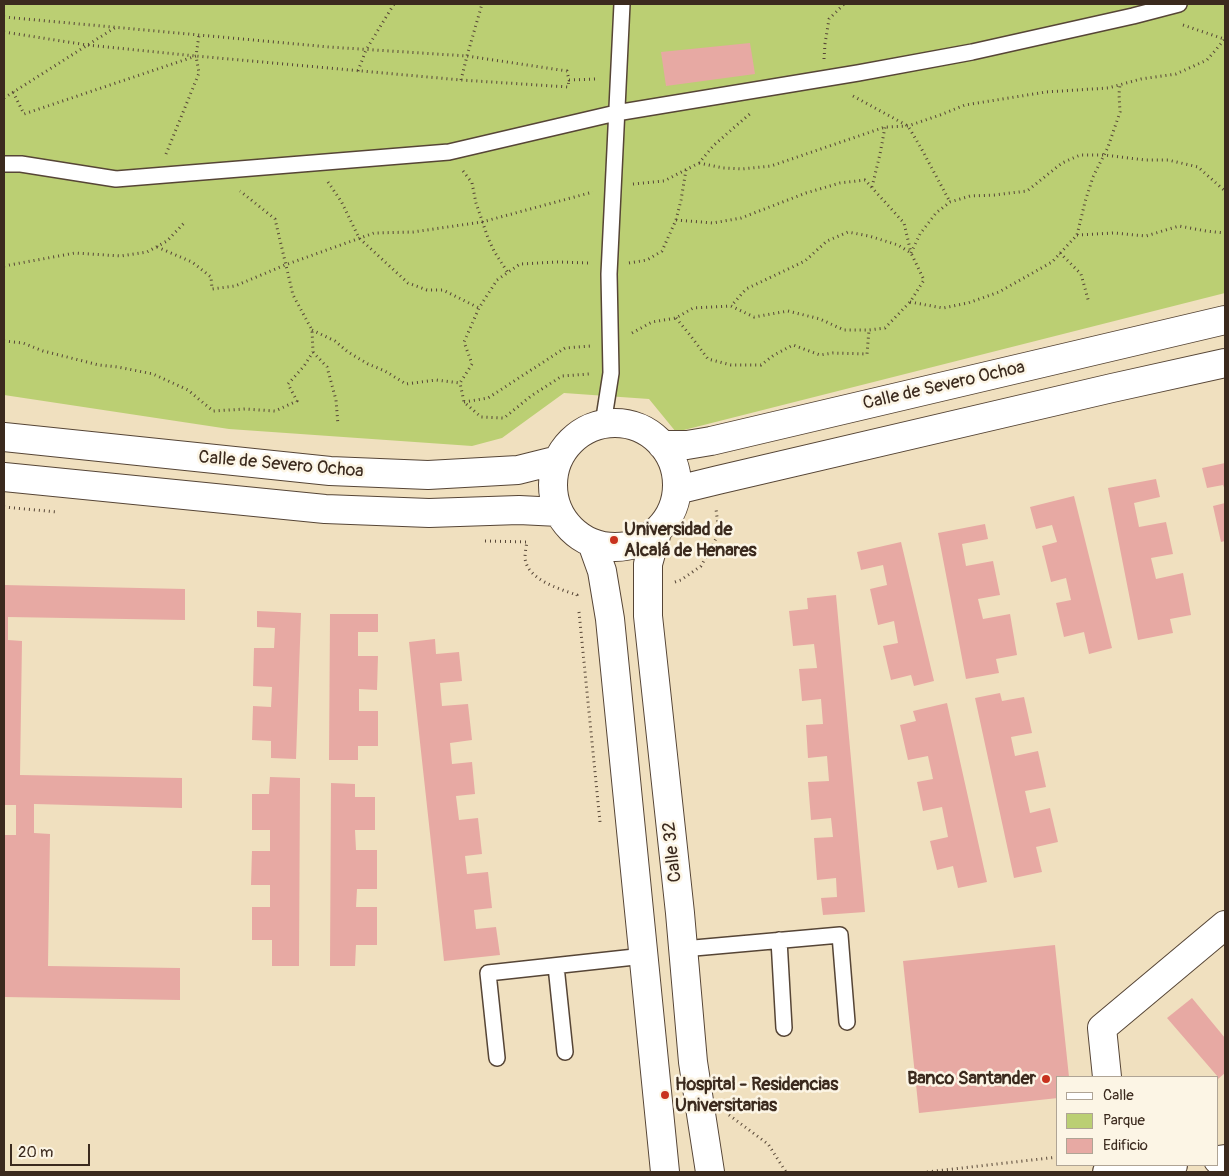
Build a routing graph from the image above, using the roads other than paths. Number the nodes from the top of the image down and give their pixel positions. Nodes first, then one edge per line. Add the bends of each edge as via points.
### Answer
1 (622, 4) edge
2 (1174, 5) edge
3 (616, 113) junction
4 (4, 164) edge
5 (1225, 320) edge
6 (1225, 363) edge
7 (603, 424) junction
8 (4, 437) edge
9 (662, 445) junction
10 (558, 460) junction
11 (4, 477) edge
12 (677, 490) junction
13 (559, 512) junction
14 (657, 532) junction
15 (592, 543) junction
16 (1225, 925) edge
17 (780, 940) junction
18 (683, 949) junction
19 (644, 956) junction
20 (556, 966) junction
21 (847, 1022) dead end
22 (784, 1028) dead end
23 (565, 1052) dead end
24 (497, 1058) dead end
25 (1106, 1076) edge
26 (1158, 1166) edge
27 (1113, 1169) edge
28 (665, 1172) edge
29 (710, 1172) edge

1 - 3 lane
2 - 3 lane via 972,52
3 - 4 lane via 449,152 307,164 116,179
3 - 7 lane via 609,265 611,372
5 - 9 street, Calle de Severo Ochoa via 711,441 687,446
6 - 12 street
7 - 9 street via 637,427
7 - 10 street via 584,431
8 - 10 street, Calle de Severo Ochoa via 330,471 428,475 518,470
9 - 12 street via 677,474
10 - 13 street via 554,495
11 - 13 street via 325,509 429,513
12 - 14 street via 674,506
13 - 15 street via 568,525
14 - 15 street via 626,546
14 - 18 street, Calle 32 via 648,564 648,616
15 - 19 street via 602,571 610,619
16 - 25 street via 1102,1028
17 - 18 lane
17 - 21 lane via 840,934
17 - 22 lane
18 - 29 street, Calle 32 via 693,1062
19 - 20 lane
19 - 28 street
20 - 23 lane
20 - 24 lane via 488,973
26 - 27 street

